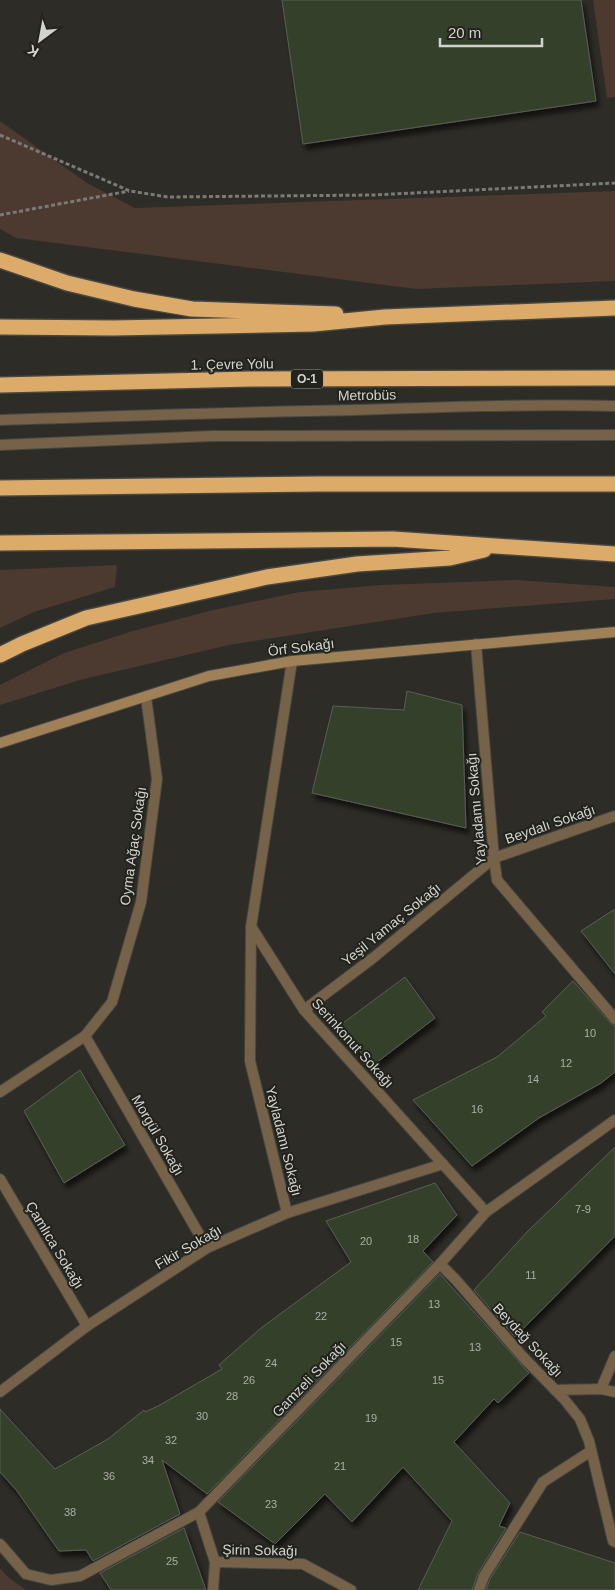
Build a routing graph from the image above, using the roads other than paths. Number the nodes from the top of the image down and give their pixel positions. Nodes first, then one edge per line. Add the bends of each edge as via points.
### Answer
1 (0, 260) edge
2 (615, 308) edge
3 (385, 317) junction
4 (0, 327) edge
5 (615, 378) edge
6 (0, 384) edge
7 (615, 406) edge
8 (0, 420) edge
9 (615, 435) edge
10 (0, 445) edge
11 (615, 484) edge
12 (0, 488) edge
13 (0, 542) edge
14 (499, 546) junction
15 (615, 554) edge
16 (615, 632) edge
17 (476, 644) junction
18 (0, 654) edge
19 (292, 661) junction
20 (146, 697) junction
21 (0, 742) edge
22 (615, 816) edge
23 (494, 858) junction
24 (252, 927) junction
25 (304, 1010) junction
26 (615, 1020) edge
27 (85, 1036) junction
28 (0, 1092) edge
29 (615, 1120) edge
30 (443, 1164) junction
31 (0, 1179) edge
32 (486, 1212) junction
33 (287, 1213) junction
34 (207, 1248) junction
35 (440, 1264) junction
36 (87, 1326) junction
37 (615, 1356) edge
38 (601, 1389) junction
39 (555, 1390) junction
40 (0, 1392) edge
41 (615, 1392) edge
42 (591, 1451) junction
43 (199, 1512) junction
44 (615, 1542) edge
45 (0, 1544) edge
46 (215, 1562) junction
47 (213, 1590) edge
48 (351, 1590) edge
49 (478, 1590) edge

1 - 3 highway via 67,283 192,309
2 - 3 highway
3 - 4 highway via 313,324
5 - 6 highway, 1. Çevre Yolu / O-1 via 251,379
7 - 8 street, Metrobüs via 460,407
9 - 10 street via 212,436
11 - 12 highway
13 - 14 highway via 393,538
14 - 15 highway
14 - 18 highway via 450,558 356,564 267,577 86,618
16 - 17 street, Örf Sokağı
17 - 19 street, Örf Sokağı
17 - 23 street, Yayladamı Sokağı
19 - 20 street, Örf Sokağı via 209,676
19 - 24 street
20 - 21 street, Örf Sokağı
20 - 27 street, Oyma Ağaç Sokağı via 157,779 141,902 112,1002
22 - 23 street, Beydalı Sokağı
23 - 25 street, Yeşil Yamaç Sokağı
23 - 26 street, Yayladamı Sokağı via 497,880
24 - 25 street, Serinkonut Sokağı
24 - 33 street, Yayladamı Sokağı via 250,1061
25 - 30 street, Serinkonut Sokağı
27 - 28 street, Oyma Ağaç Sokağı
27 - 34 street, Morgül Sokağı
29 - 32 street, Gamzeli Sokağı
30 - 32 street, Serinkonut Sokağı
30 - 33 street, Fikir Sokağı
31 - 36 street, Çamlıca Sokağı
32 - 35 street, Gamzeli Sokağı
33 - 34 street, Fikir Sokağı
34 - 36 street, Fikir Sokağı
35 - 39 street, Beydağ Sokağı
35 - 43 street, Gamzeli Sokağı
36 - 40 street, Fikir Sokağı
37 - 38 street
38 - 39 street, Beydağ Sokağı
38 - 41 street, Beydağ Sokağı
39 - 42 street via 580,1419
42 - 44 street
42 - 49 street via 543,1482
43 - 45 street, Gamzeli Sokağı via 80,1576 51,1580 26,1574
43 - 46 street, Şirin Sokağı
46 - 47 street
46 - 48 street, Şirin Sokağı via 304,1564

